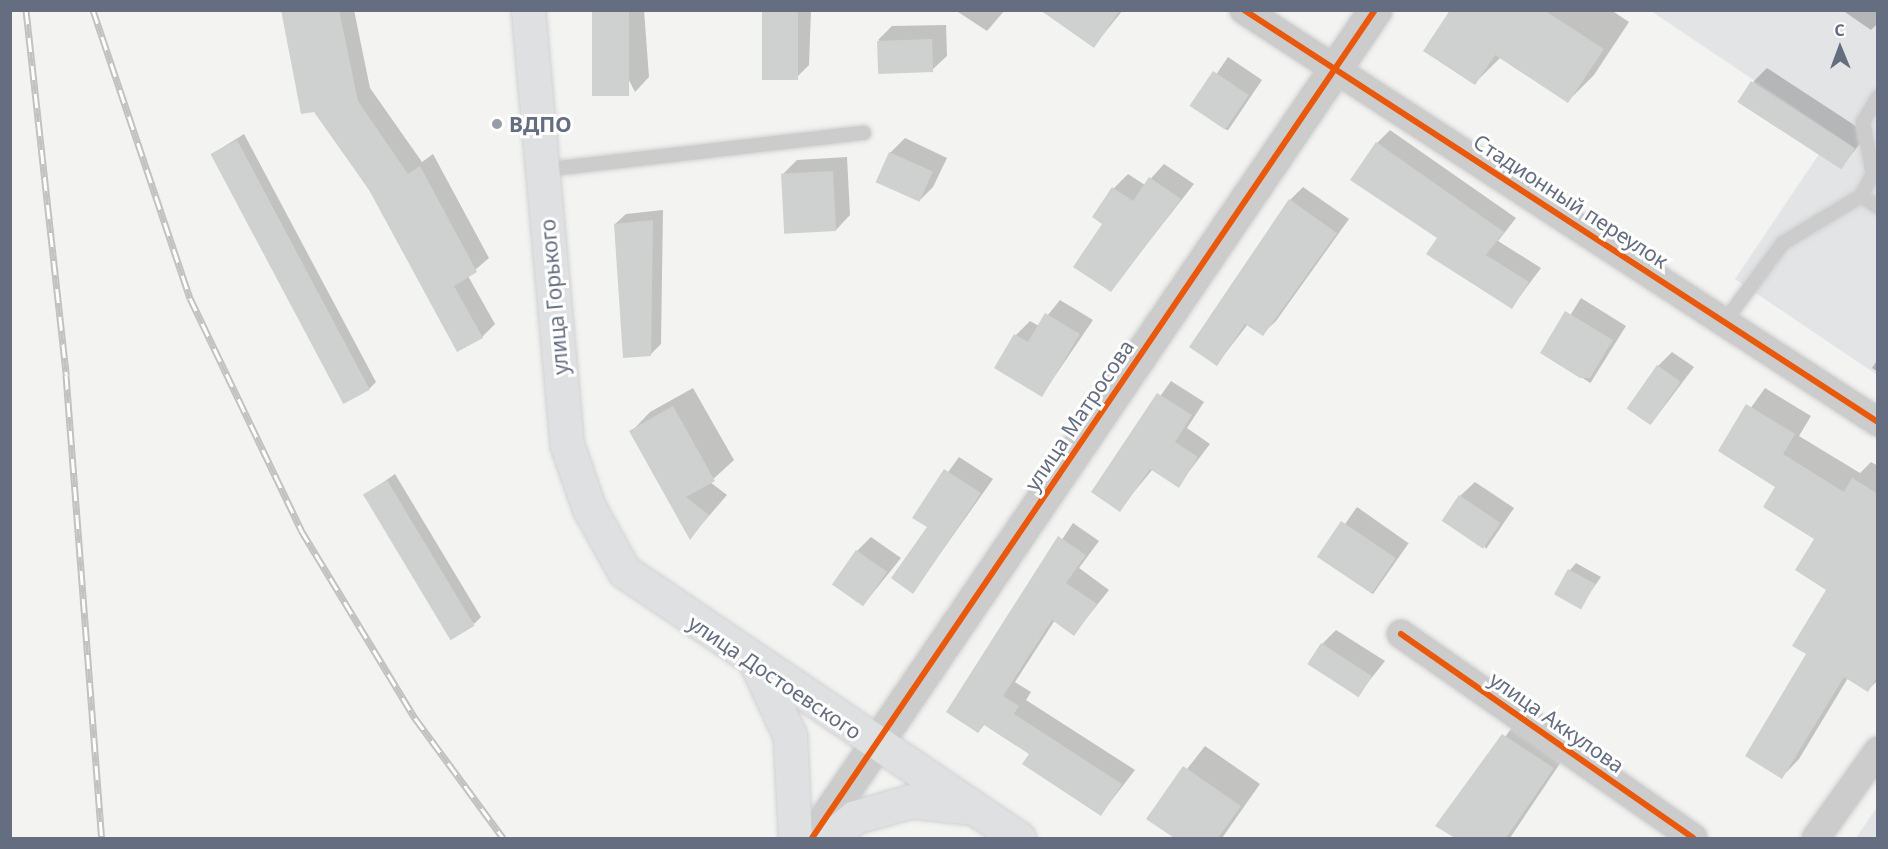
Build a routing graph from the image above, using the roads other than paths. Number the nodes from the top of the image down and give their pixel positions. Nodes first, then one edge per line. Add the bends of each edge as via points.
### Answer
1 (528, 10) edge
2 (1244, 10) edge
3 (1375, 10) edge
4 (1335, 68) junction
5 (1878, 97) edge
6 (864, 133) dead end
7 (543, 170) junction
8 (1861, 196) junction
9 (1878, 207) edge
10 (1725, 321) junction
11 (1878, 422) edge
12 (624, 571) joint
13 (1401, 634) dead end
14 (758, 667) junction
15 (876, 745) junction
16 (1878, 751) edge
17 (969, 808) junction
18 (795, 838) edge
19 (812, 838) edge
20 (829, 838) edge
21 (1020, 838) edge
22 (1692, 838) edge
23 (1816, 838) edge

1 - 7 main road, улица Горького
2 - 4 street, Стадионный переулок
3 - 4 street, улица Матросова
4 - 10 street, Стадионный переулок
4 - 15 street, улица Матросова
5 - 8 lane via 1863,122 1873,174
6 - 7 lane
7 - 12 main road, улица Горького via 567,445 589,508
8 - 9 lane
8 - 10 lane via 1783,243
10 - 11 street, Стадионный переулок
12 - 14 main road, улица Достоевского
13 - 22 street, улица Аккулова
14 - 15 main road, улица Достоевского
14 - 18 main road via 790,736
15 - 17 main road, улица Достоевского
15 - 19 street, улица Матросова
16 - 23 street
17 - 20 main road via 910,801 855,818
17 - 21 main road, улица Достоевского

